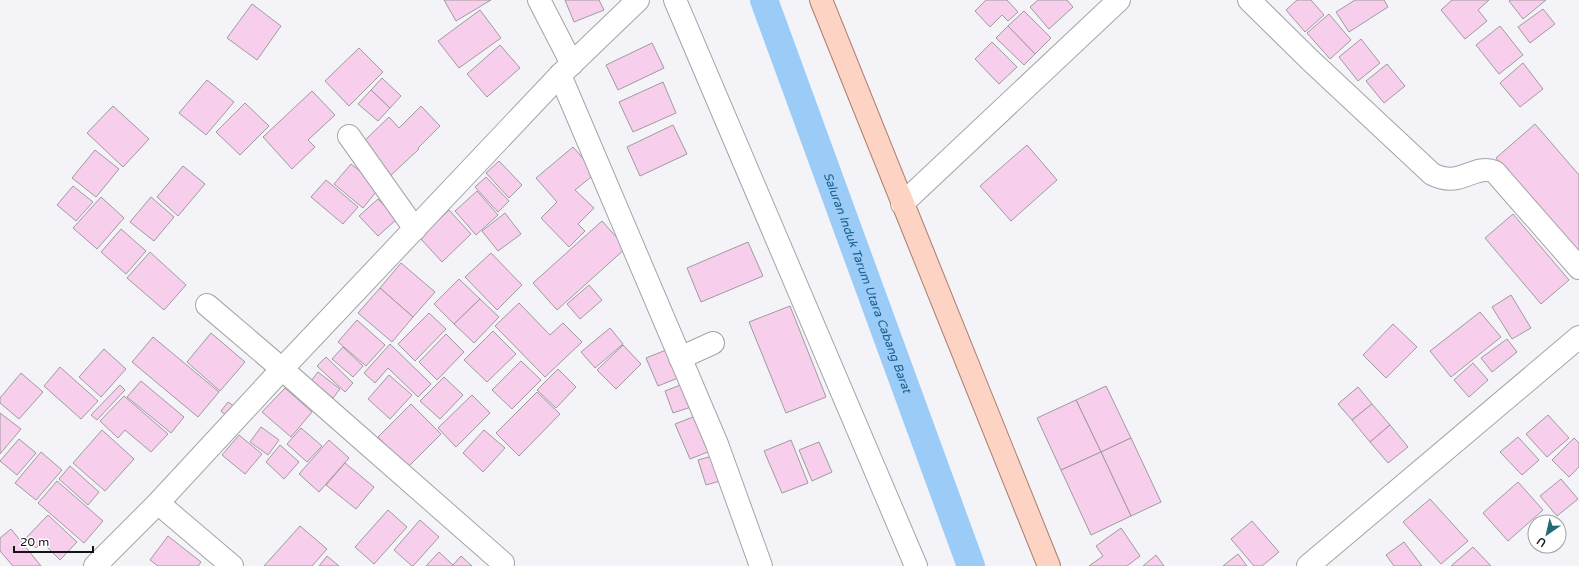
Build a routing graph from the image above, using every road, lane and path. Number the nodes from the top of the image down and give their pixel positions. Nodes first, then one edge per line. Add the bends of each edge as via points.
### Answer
1 (539, 0) edge
2 (638, 0) edge
3 (674, 0) edge
4 (821, 0) edge
5 (1119, 0) edge
6 (1249, 0) edge
7 (566, 69) junction
8 (350, 136) dead end
9 (902, 204) junction
10 (415, 229) junction
11 (1579, 268) edge
12 (207, 305) dead end
13 (1579, 337) edge
14 (282, 369) junction
15 (158, 503) junction
16 (503, 563) dead end
17 (95, 566) edge
18 (232, 566) edge
19 (761, 566) edge
20 (916, 566) edge
21 (1049, 566) edge
22 (1308, 566) edge

1 - 7 street
2 - 7 street
3 - 20 street
4 - 9 main road
5 - 9 street
6 - 11 street via 1432,174 1440,178 1452,178 1491,170 1499,175
7 - 10 street
7 - 19 street via 696,351 717,444
8 - 10 street
9 - 21 main road
10 - 14 street
12 - 14 street
13 - 22 street
14 - 15 street
14 - 16 street
15 - 17 street
15 - 18 street

